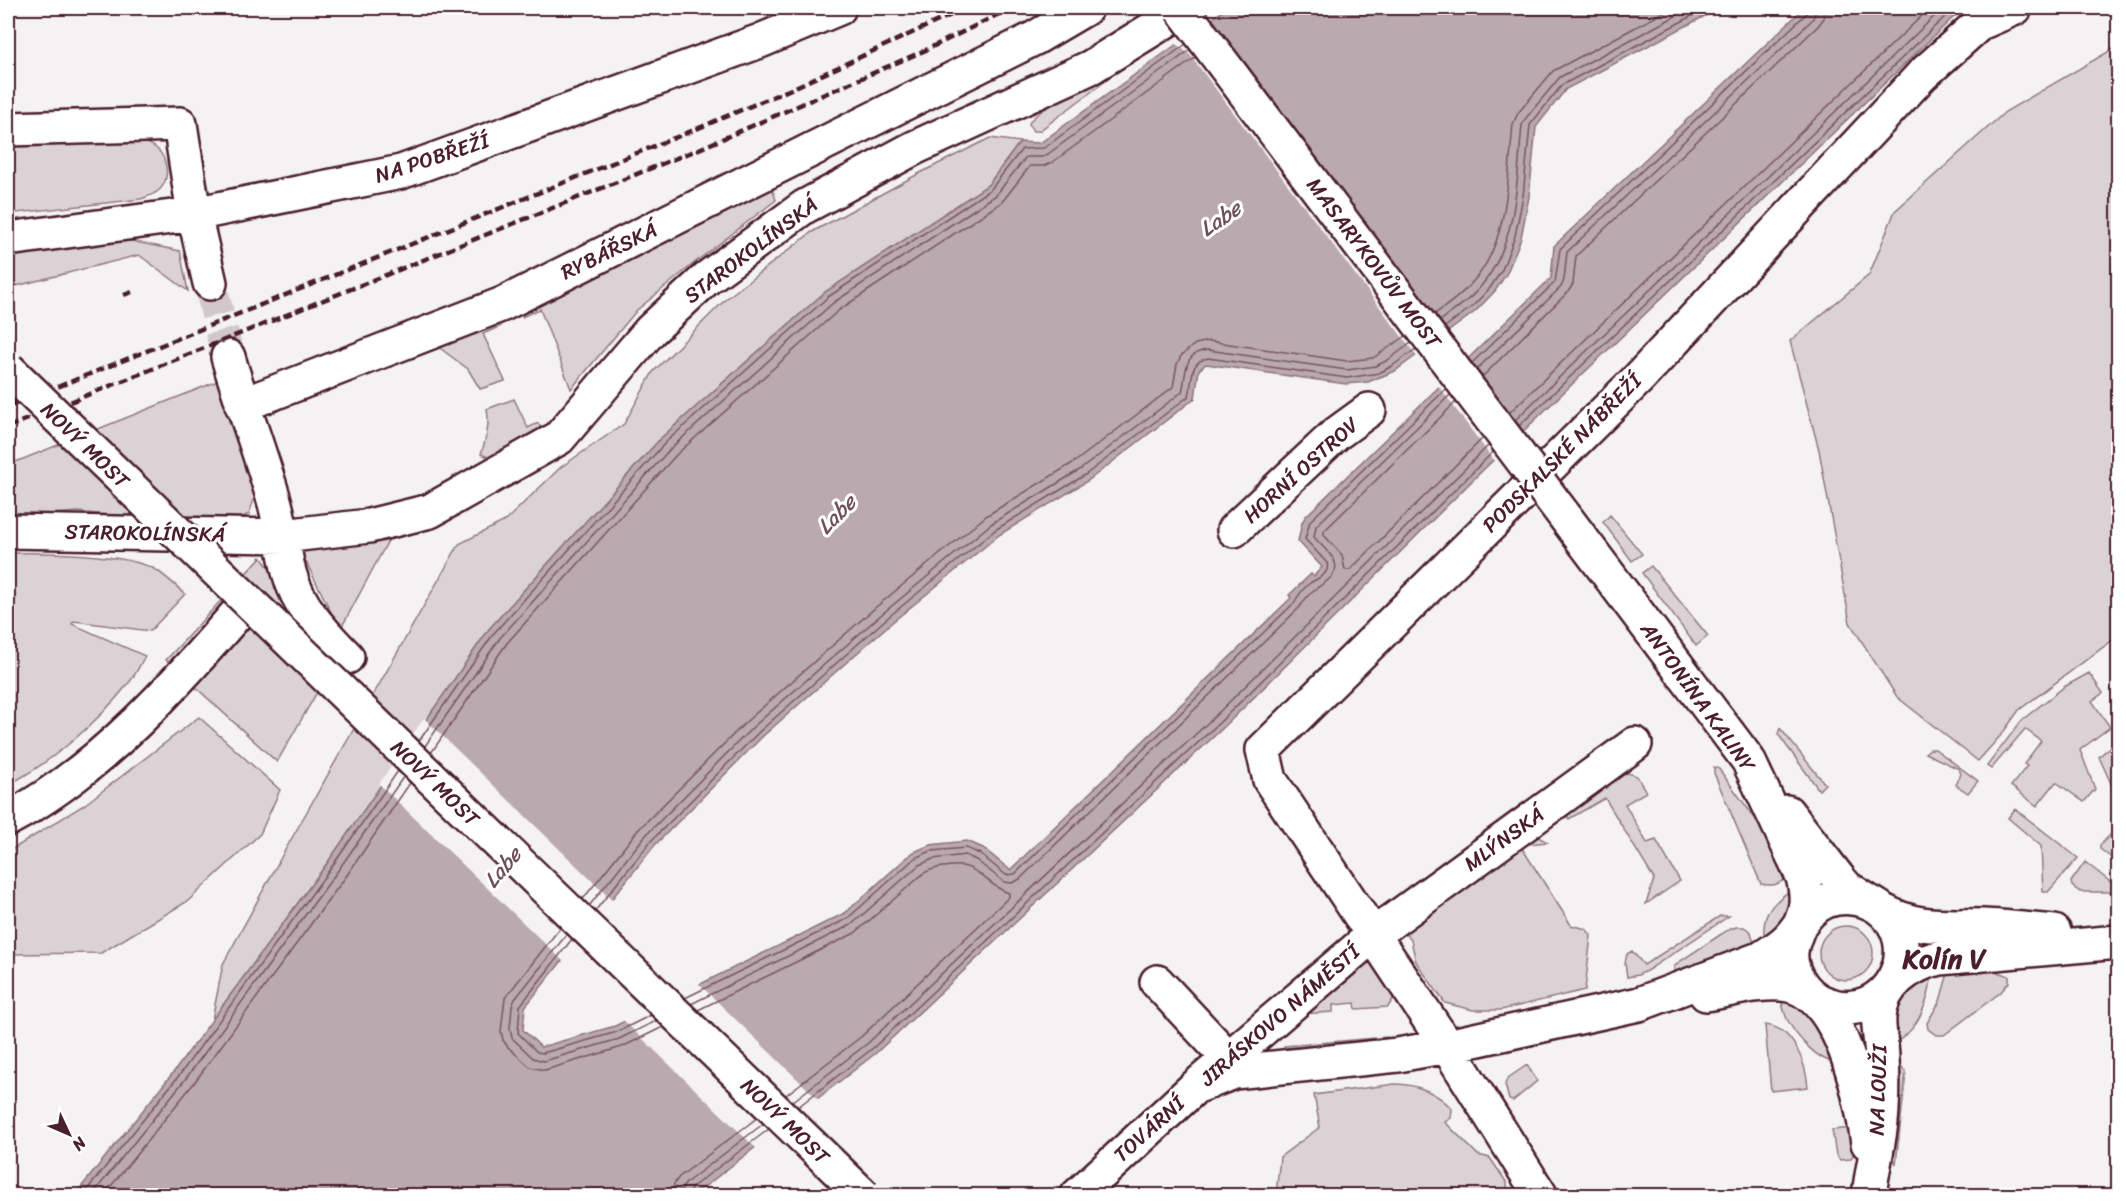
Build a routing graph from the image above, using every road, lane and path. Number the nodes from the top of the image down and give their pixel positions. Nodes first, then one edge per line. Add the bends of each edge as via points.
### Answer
1 (839, 8) edge
2 (1086, 8) edge
3 (2015, 8) edge
4 (1175, 14) edge
5 (8, 129) edge
6 (194, 214) junction
7 (8, 240) edge
8 (210, 283) tunnel mouth
9 (228, 357) tunnel mouth
10 (8, 369) edge
11 (242, 405) junction
12 (1369, 410) dead end
13 (1566, 518) joint
14 (1234, 530) dead end
15 (8, 531) edge
16 (283, 536) junction
17 (247, 602) junction
18 (347, 657) dead end
19 (1635, 744) dead end
20 (1748, 760) junction
21 (8, 819) edge
22 (1879, 908) junction
23 (1798, 925) junction
24 (1373, 935) junction
25 (2118, 937) edge
26 (2118, 942) edge
27 (1157, 982) dead end
28 (1890, 986) junction
29 (1814, 998) junction
30 (1639, 1004) junction
31 (1447, 1046) junction
32 (1229, 1059) junction
33 (1195, 1088) junction
34 (1870, 1186) edge
35 (864, 1196) edge
36 (1077, 1196) edge
37 (1541, 1196) edge

1 - 6 street, NA POBŘEŽÍ via 749,45 401,172
2 - 11 street, RYBÁŘSKÁ via 1035,38 503,304
3 - 24 street, PODSKALSKÉ NÁBŘEŽÍ via 1980,23 1922,75 1638,378 1263,750 1270,780
4 - 13 street, MASARYKOVŮV MOST, bridge
4 - 16 street, STAROKOLÍNSKÁ via 1091,67 914,148 804,207 707,278 658,324 559,438 430,511 359,527
5 - 6 street via 180,124
6 - 7 street, NA POBŘEŽÍ
6 - 8 street
9 - 11 street
10 - 17 street, NOVÝ MOST, bridge
11 - 16 street
12 - 14 street, HORNÍ OSTROV via 1336,434
13 - 20 street, ANTONÍNA KALINY
15 - 16 street, STAROKOLÍNSKÁ
16 - 18 street via 289,573 304,606 316,625
17 - 21 street via 187,672 79,772
17 - 35 street, NOVÝ MOST, bridge
19 - 24 street, MLÝNSKÁ
20 - 22 street via 1839,879
20 - 23 street, ANTONÍNA KALINY via 1803,877 1806,900
22 - 23 street, JIRÁSKOVO NÁMĚSTÍ via 1849,897 1829,900 1813,908
22 - 25 street via 1924,926 1983,926
22 - 28 street via 1894,925 1901,942 1901,963
23 - 29 street via 1791,947 1792,963 1801,985
23 - 30 street, JIRÁSKOVO NÁMĚSTÍ via 1788,939 1762,958
24 - 31 street, JIRÁSKOVO NÁMĚSTÍ
24 - 32 street, JIRÁSKOVO NÁMĚSTÍ
26 - 28 street via 1940,958 1919,963
27 - 32 street
28 - 29 street via 1875,1000 1858,1007 1830,1006
28 - 34 street, NA LOUŽI via 1879,1018 1882,1110
29 - 30 street via 1797,987 1769,984
29 - 34 street via 1837,1029 1850,1065 1864,1120
30 - 31 street, JIRÁSKOVO NÁMĚSTÍ
31 - 33 street, JIRÁSKOVO NÁMĚSTÍ via 1234,1072
31 - 37 street
32 - 33 street, JIRÁSKOVO NÁMĚSTÍ
33 - 36 street, TOVÁRNÍ

